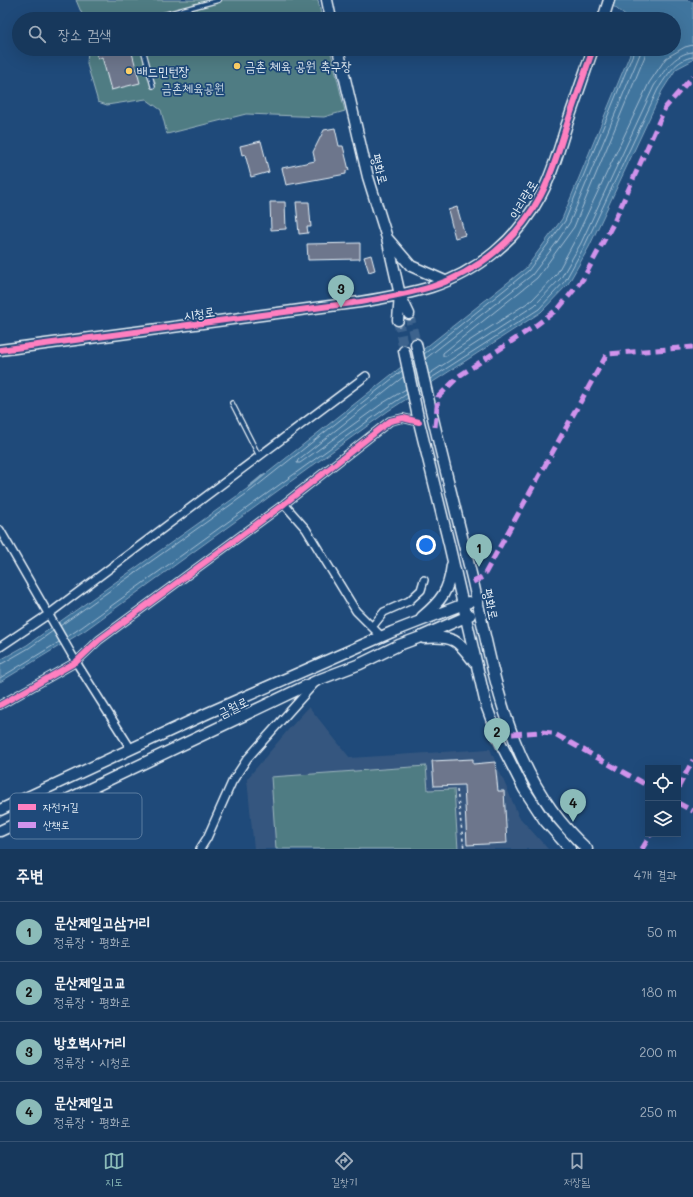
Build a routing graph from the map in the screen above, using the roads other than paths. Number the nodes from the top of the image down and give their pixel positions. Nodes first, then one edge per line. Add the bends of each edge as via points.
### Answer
1 (219, 0) edge
2 (326, 0) edge
3 (174, 12) edge
4 (329, 12) edge
5 (145, 56) edge
6 (340, 56) edge
7 (590, 56) edge
8 (153, 86) dead end
9 (387, 238) junction
10 (445, 282) junction
11 (400, 295) junction
12 (409, 314) tunnel mouth
13 (398, 320) tunnel mouth
14 (416, 344) tunnel mouth
15 (0, 350) edge
16 (404, 351) tunnel mouth
17 (366, 376) dead end
18 (232, 403) dead end
19 (419, 422) junction
20 (259, 456) junction
21 (284, 504) junction
22 (0, 530) edge
23 (452, 559) junction
24 (424, 580) dead end
25 (476, 600) junction
26 (462, 604) junction
27 (479, 612) junction
28 (50, 616) junction
29 (465, 616) junction
30 (416, 623) junction
31 (372, 627) junction
32 (382, 637) junction
33 (418, 638) junction
34 (0, 647) edge
35 (75, 659) junction
36 (477, 666) junction
37 (318, 680) junction
38 (0, 705) edge
39 (131, 749) junction
40 (37, 793) edge
41 (81, 793) edge
42 (10, 805) edge
43 (0, 810) edge
44 (10, 826) edge
45 (0, 831) edge
46 (200, 849) edge
47 (570, 849) edge
48 (587, 849) edge

1 - 3 lane
2 - 4 main road
5 - 8 lane
6 - 9 main road, 평화로 via 370,184
7 - 10 main road, 아리랑로 via 554,166 534,208 499,250 474,268
9 - 10 main road via 411,266
9 - 11 main road, 평화로
10 - 11 main road, 아리랑로
11 - 12 main road, 평화로
11 - 13 main road, 평화로
11 - 15 main road, 시청로
14 - 25 main road, 평화로
16 - 19 main road
17 - 20 street
18 - 20 lane
19 - 21 street via 403,418 390,421
19 - 23 main road
20 - 28 street
21 - 31 street via 306,529 356,612
21 - 35 street
22 - 28 street
23 - 26 main road
23 - 30 main road via 451,573 443,596
24 - 31 street via 421,590 410,601 384,612
25 - 26 main road, 금월로
25 - 27 main road, 평화로
26 - 29 main road
26 - 30 main road, 금월로
27 - 29 main road, 금월로
27 - 48 main road, 평화로 via 493,674 522,759 553,813
28 - 34 street
28 - 35 street
29 - 33 main road, 금월로
29 - 36 main road
30 - 32 main road, 금월로
31 - 32 street
32 - 39 main road, 금월로 via 208,712
33 - 36 main road via 441,637 454,640
33 - 37 main road, 금월로
35 - 38 street
35 - 39 street
36 - 47 main road via 486,705 511,765 545,821
37 - 41 main road, 금월로
37 - 46 street via 247,759 232,782
39 - 40 main road, 금월로
42 - 43 main road, 금월로
44 - 45 main road, 금월로

